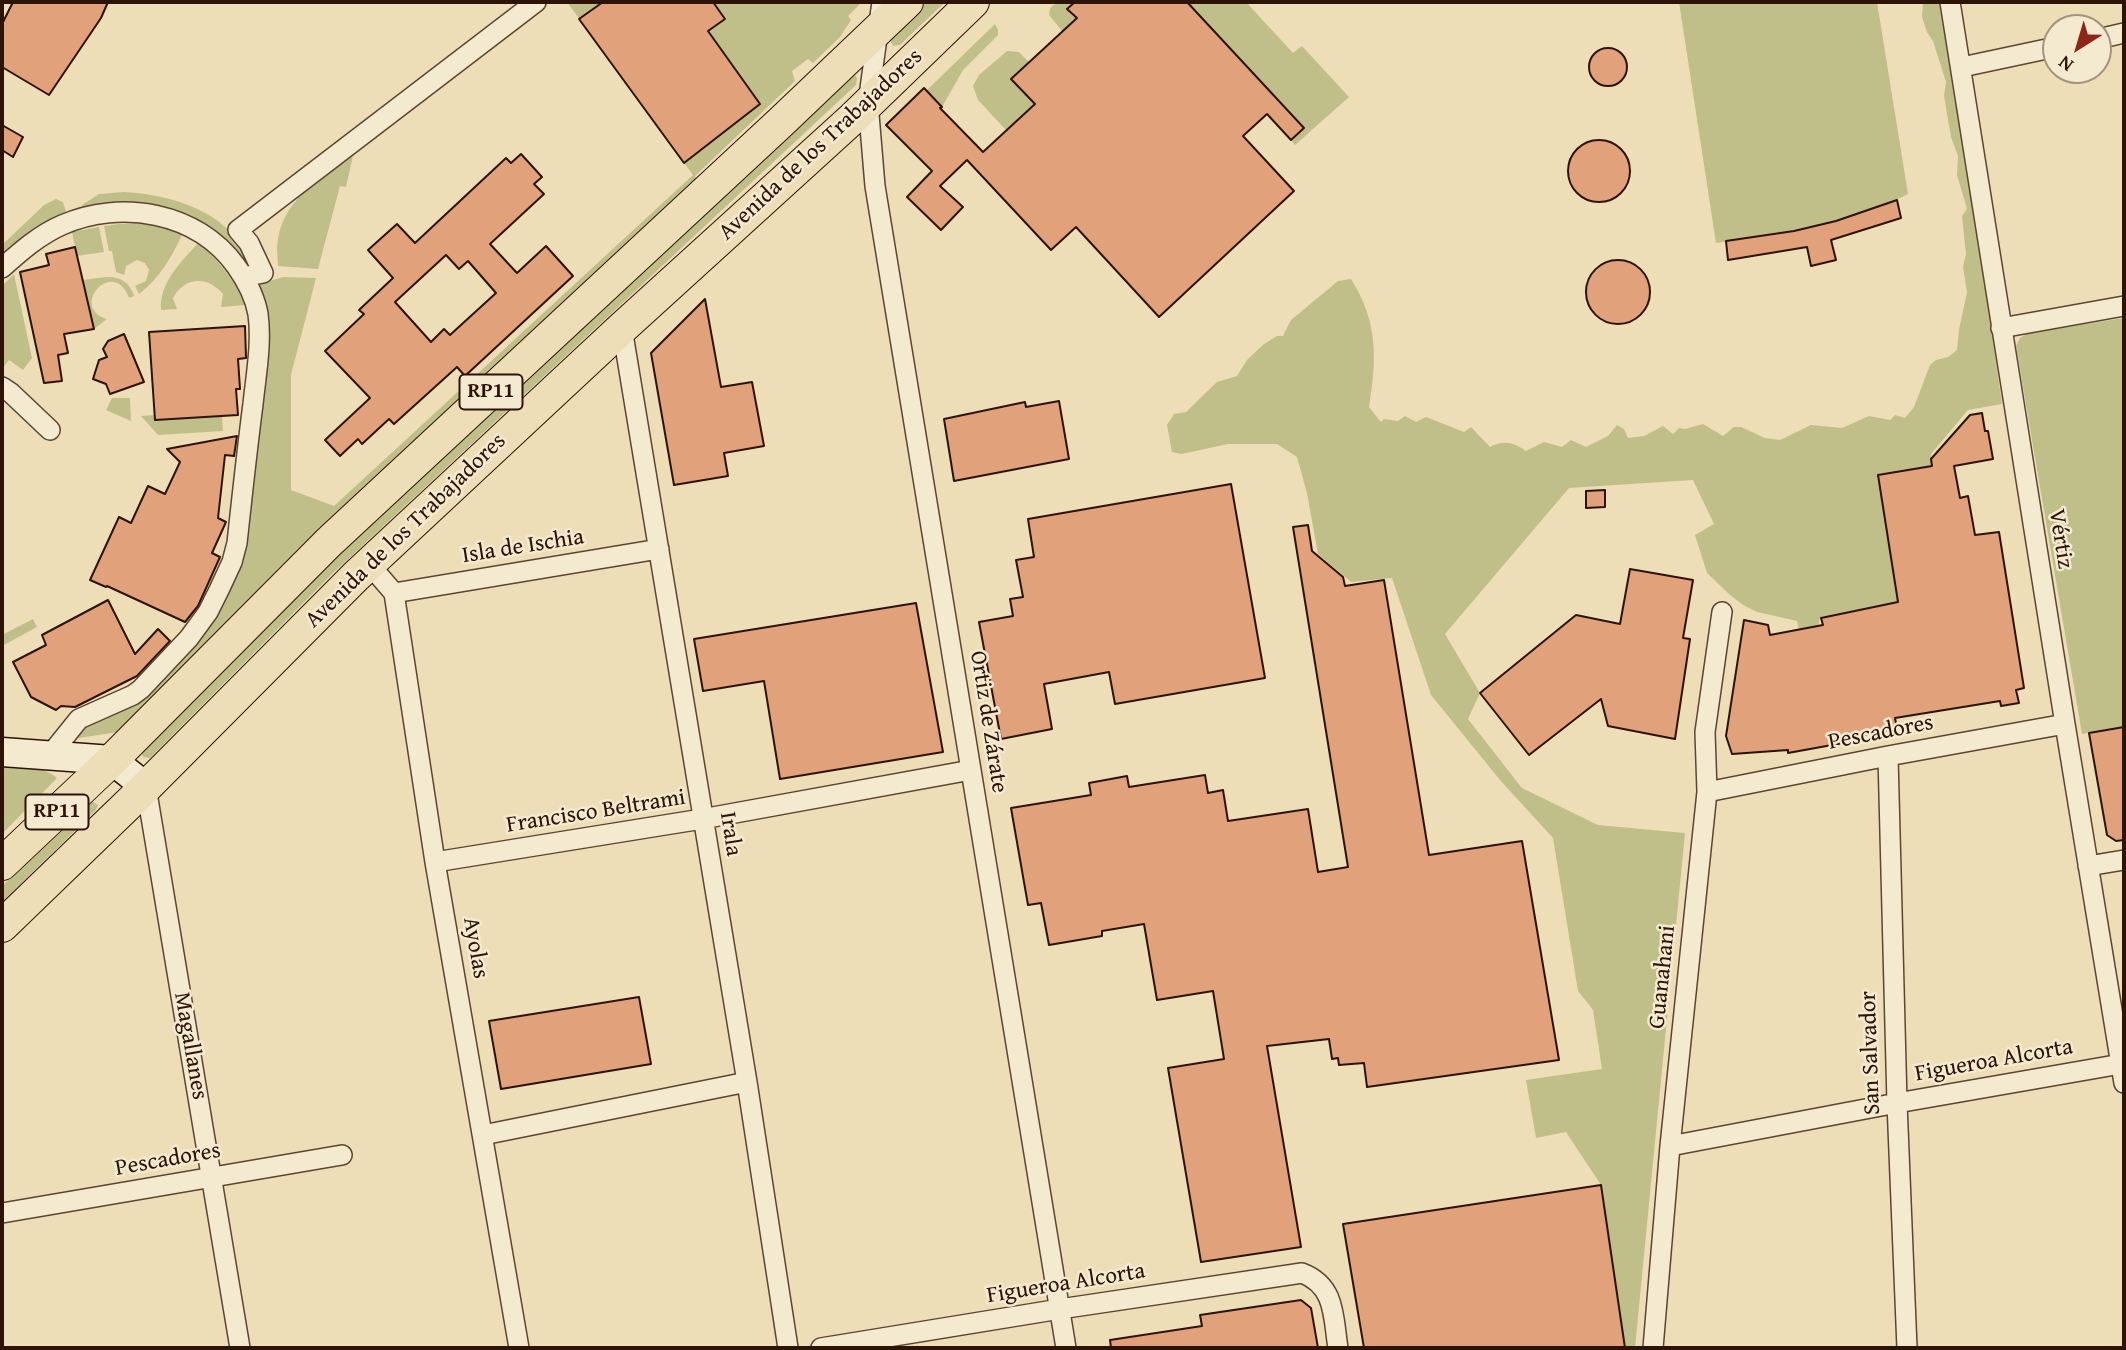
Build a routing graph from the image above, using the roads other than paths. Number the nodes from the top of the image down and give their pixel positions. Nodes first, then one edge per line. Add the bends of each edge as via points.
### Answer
1 (536, 2) edge
2 (907, 2) edge
3 (973, 2) edge
4 (1950, 2) edge
5 (879, 16) edge
6 (2042, 50) edge
7 (1962, 67) junction
8 (868, 103) junction
9 (2, 268) edge
10 (243, 277) junction
11 (2124, 306) edge
12 (622, 328) junction
13 (2001, 328) junction
14 (2, 387) edge
15 (50, 430) dead end
16 (659, 549) junction
17 (369, 564) junction
18 (394, 593) junction
19 (1722, 612) dead end
20 (2065, 724) junction
21 (2, 752) edge
22 (50, 755) junction
23 (1888, 756) junction
24 (111, 760) junction
25 (971, 770) junction
26 (146, 787) junction
27 (1707, 792) junction
28 (702, 820) junction
29 (2124, 860) edge
30 (435, 862) junction
31 (2, 864) edge
32 (2088, 866) junction
33 (2, 926) edge
34 (2121, 1063) junction
35 (747, 1082) junction
36 (2124, 1083) edge
37 (1897, 1103) junction
38 (483, 1135) junction
39 (1670, 1146) junction
40 (342, 1155) dead end
41 (212, 1177) junction
42 (2, 1213) edge
43 (1060, 1309) junction
44 (240, 1348) edge
45 (519, 1348) edge
46 (788, 1348) edge
47 (821, 1348) edge
48 (1066, 1348) edge
49 (1338, 1348) edge
50 (1653, 1348) edge
51 (1907, 1348) edge

1 - 10 street via 238,230 263,273
2 - 5 main road, Avenida de los Trabajadores / RP11
3 - 8 main road, Avenida de los Trabajadores / RP11
4 - 7 street, Vértiz
5 - 8 street, Ortiz de Zárate
5 - 24 main road, Avenida de los Trabajadores / RP11 via 781,122 329,542
6 - 7 street
7 - 13 street, Vértiz
8 - 12 main road, Avenida de los Trabajadores / RP11
8 - 25 street, Ortiz de Zárate via 877,200
9 - 10 street via 62,225 125,212 194,228 222,249
10 - 22 street via 257,310 259,337 232,562 199,626 148,683 133,695 79,719
11 - 13 street
12 - 16 street, Irala
12 - 17 main road, Avenida de los Trabajadores / RP11
13 - 20 street, Vértiz
14 - 15 street
16 - 18 street, Isla de Ischia
16 - 28 street, Irala
17 - 18 street
17 - 26 main road, Avenida de los Trabajadores / RP11
18 - 30 street, Ayolas
19 - 27 street, Guanahani via 1705,732
20 - 23 street, Pescadores
20 - 32 street, Vértiz
21 - 22 main road
22 - 24 main road
23 - 27 street, Pescadores
23 - 37 street, San Salvador
24 - 26 main road
24 - 31 main road, Avenida de los Trabajadores / RP11
25 - 28 street, Francisco Beltrami
25 - 43 street, Ortiz de Zárate
26 - 33 main road, Avenida de los Trabajadores / RP11
26 - 41 street, Magallanes
27 - 39 street, Guanahani
28 - 30 street, Francisco Beltrami
28 - 35 street, Irala
29 - 32 street
30 - 38 street, Ayolas
32 - 34 street, Vértiz
34 - 36 street, Vértiz
34 - 37 street, Figueroa Alcorta
35 - 38 street
35 - 46 street, Irala
37 - 39 street, Figueroa Alcorta
37 - 51 street, San Salvador
38 - 45 street, Ayolas
39 - 50 street, Guanahani
40 - 41 street, Pescadores
41 - 42 street, Pescadores
41 - 44 street, Magallanes
43 - 47 street, Figueroa Alcorta
43 - 48 street, Ortiz de Zárate
43 - 49 street, Figueroa Alcorta via 1302,1273 1318,1281 1330,1297

